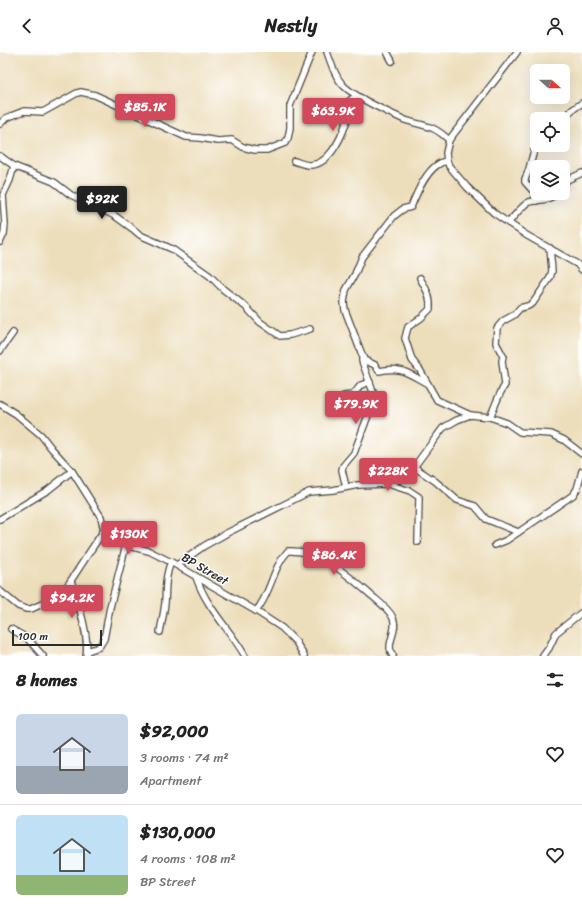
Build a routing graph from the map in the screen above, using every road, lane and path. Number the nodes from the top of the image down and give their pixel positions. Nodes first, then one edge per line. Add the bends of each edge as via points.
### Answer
1 (312, 52) edge
2 (327, 52) edge
3 (388, 52) edge
4 (517, 52) edge
5 (392, 61) dead end
6 (356, 96) junction
7 (582, 103) edge
8 (570, 112) edge
9 (0, 124) edge
10 (449, 140) junction
11 (533, 152) edge
12 (0, 156) edge
13 (294, 161) dead end
14 (447, 161) junction
15 (14, 166) junction
16 (582, 173) edge
17 (570, 179) edge
18 (546, 200) edge
19 (536, 202) junction
20 (508, 223) junction
21 (0, 242) edge
22 (550, 248) junction
23 (582, 270) edge
24 (420, 278) dead end
25 (310, 329) dead end
26 (13, 333) dead end
27 (0, 351) edge
28 (362, 358) junction
29 (370, 382) junction
30 (428, 384) junction
31 (0, 404) edge
32 (336, 404) dead end
33 (470, 415) junction
34 (490, 417) junction
35 (582, 454) edge
36 (414, 467) junction
37 (72, 471) junction
38 (582, 471) edge
39 (388, 484) junction
40 (346, 487) junction
41 (0, 519) edge
42 (104, 530) junction
43 (518, 532) junction
44 (418, 542) dead end
45 (126, 545) junction
46 (495, 545) dead end
47 (171, 562) junction
48 (177, 565) junction
49 (196, 576) junction
50 (71, 581) junction
51 (0, 591) edge
52 (256, 611) junction
53 (582, 612) edge
54 (11, 629) dead end
55 (160, 632) dead end
56 (87, 653) edge
57 (43, 656) edge
58 (245, 656) edge
59 (304, 656) edge
60 (393, 656) edge
61 (543, 656) edge

1 - 9 street via 290,106 288,138 285,143 267,150 243,147 232,140 186,137 95,95 81,92 43,112 24,111 6,118
2 - 6 street via 343,86
3 - 5 street
4 - 10 street
6 - 10 street via 405,119 433,127
6 - 13 street via 349,101 347,121 326,159 319,164 307,165
7 - 8 street
10 - 14 street
11 - 19 street via 525,182 534,192
12 - 15 street
14 - 20 street via 467,187
14 - 28 street via 436,165 419,187 410,207 394,216 362,257 346,290 345,310 356,335
15 - 21 street via 3,195 5,224
15 - 25 street via 54,182 71,195 115,216 140,235 172,249 210,276 260,322 280,336
16 - 17 street
18 - 19 street
19 - 20 street via 525,204
20 - 22 street
22 - 23 street via 577,264
22 - 34 street via 550,278 532,303 520,308 498,328 496,342 503,356 505,385
24 - 30 street via 429,294 430,309 408,326 404,338 412,360
26 - 27 street
28 - 29 street
28 - 30 street via 375,365 379,371 389,368 403,371
29 - 32 street via 361,385 353,395 344,396
29 - 40 street via 373,402 354,453 342,470
30 - 33 street via 440,403
31 - 37 street, BP Street via 41,435
33 - 34 street
33 - 36 street via 443,428
34 - 35 street via 507,423 520,432 551,434 564,440
36 - 39 street via 403,478
36 - 43 street via 457,500 475,506 486,519
37 - 41 street via 48,490
37 - 42 street, BP Street via 101,517
38 - 43 street via 573,495
39 - 40 street
39 - 44 street via 410,491 419,497
40 - 48 street via 309,492 227,533
42 - 45 street, BP Street via 109,538
42 - 50 street
43 - 46 street
45 - 47 street, BP Street via 149,551
45 - 56 street via 104,640 99,647
47 - 48 street, BP Street
47 - 55 street via 165,583
48 - 49 street, BP Street
49 - 52 street, BP Street
49 - 58 street via 206,600
50 - 51 street via 54,599 31,609 18,606
50 - 56 street via 87,641
52 - 59 street, BP Street via 282,628 296,642
52 - 60 street via 262,604 280,559 288,551 299,550 344,571 386,609 393,617 394,623 389,648
53 - 61 street via 556,633
54 - 57 street via 27,638

